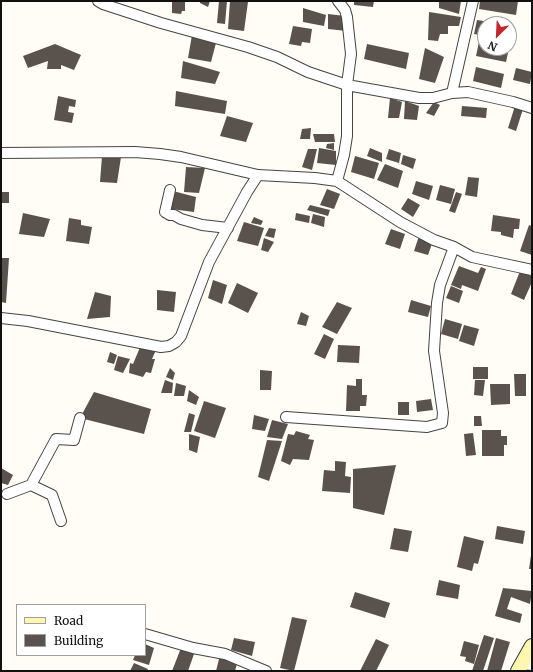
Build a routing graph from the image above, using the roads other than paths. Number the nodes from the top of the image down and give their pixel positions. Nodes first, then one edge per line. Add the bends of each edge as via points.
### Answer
1 (98, 1) edge
2 (338, 1) edge
3 (474, 1) edge
4 (347, 85) junction
5 (452, 93) junction
6 (532, 108) edge
7 (1, 153) edge
8 (258, 175) junction
9 (337, 181) junction
10 (170, 190) dead end
11 (228, 228) junction
12 (454, 247) junction
13 (532, 270) edge
14 (1, 318) edge
15 (286, 417) dead end
16 (80, 418) dead end
17 (31, 485) junction
18 (7, 494) dead end
19 (61, 521) dead end
20 (146, 634) edge
21 (532, 646) edge
22 (524, 666) edge
23 (244, 667) edge
24 (266, 671) edge

1 - 4 street via 248,47
2 - 4 street via 345,10 350,41
3 - 5 street
4 - 5 street via 419,98 434,98
4 - 9 street via 347,136
5 - 6 street via 468,92
7 - 8 street via 160,154
8 - 9 street
8 - 11 street via 246,192
9 - 12 street via 400,222 434,240
10 - 11 street via 165,212 202,225
11 - 14 street via 209,262 180,336 169,346 161,347
12 - 13 street via 472,257
12 - 15 street via 440,285 437,303 434,351 443,413 442,422 427,427
16 - 17 street via 74,440 56,439
17 - 18 street
17 - 19 street via 52,495
20 - 23 street via 225,654
21 - 22 main road
23 - 24 street

